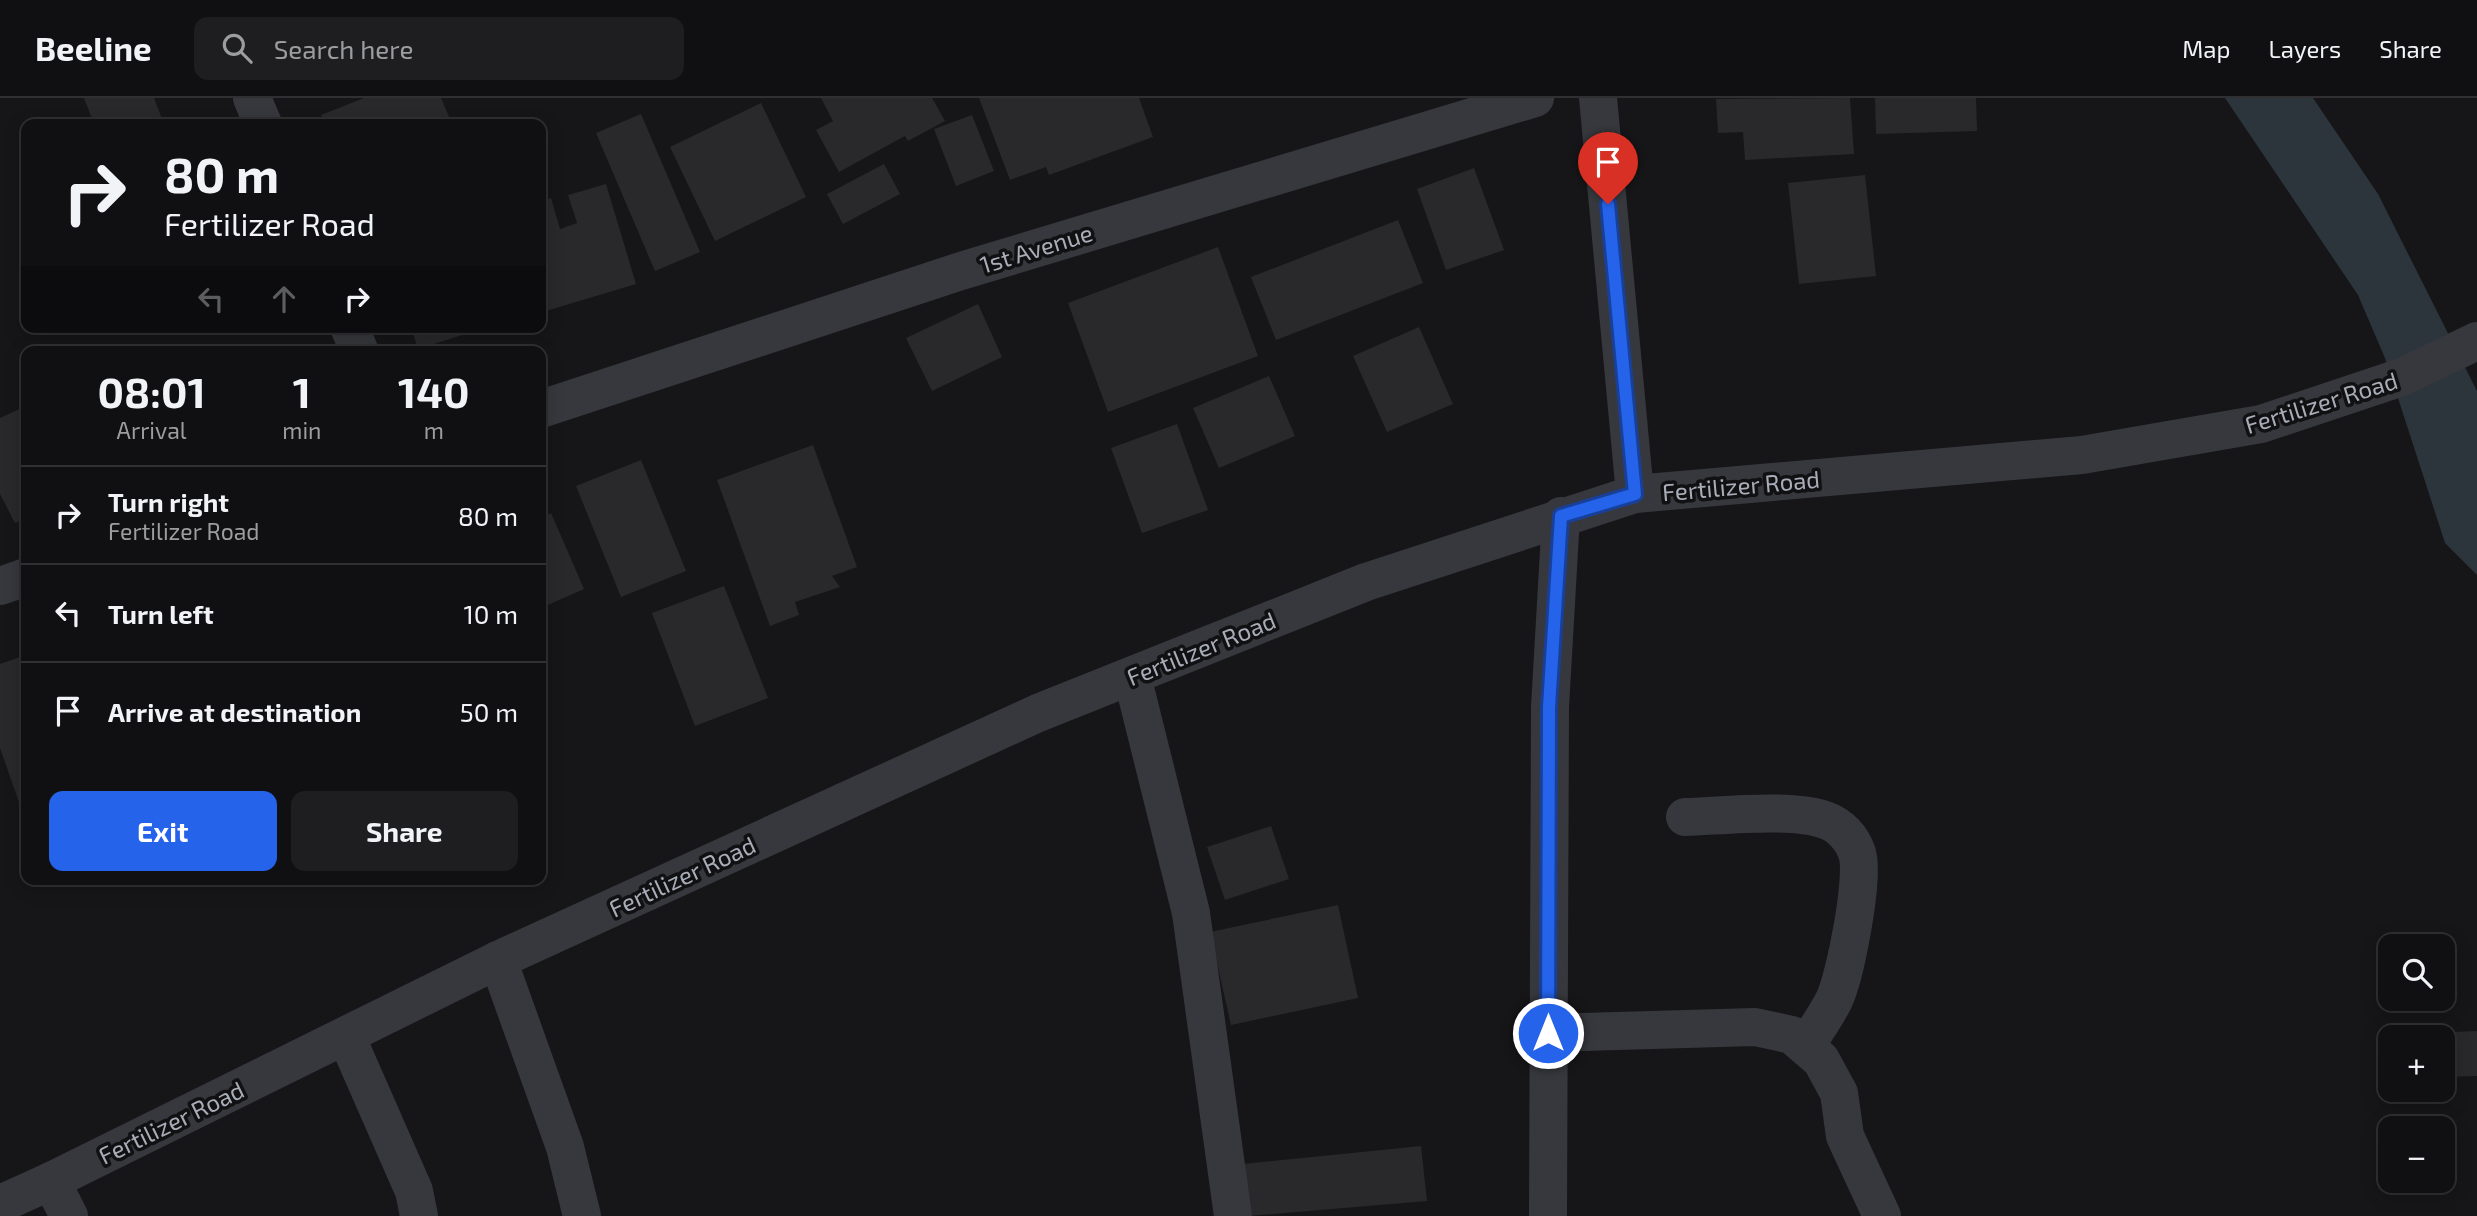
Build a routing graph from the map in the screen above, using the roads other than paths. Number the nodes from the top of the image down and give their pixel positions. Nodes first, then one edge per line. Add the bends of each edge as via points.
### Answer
1 (252, 98) edge
2 (1535, 98) edge
3 (1598, 98) edge
4 (261, 119) edge
5 (2475, 342) edge
6 (546, 407) edge
7 (1635, 494) junction
8 (1561, 516) junction
9 (21, 579) edge
10 (0, 586) edge
11 (1132, 676) junction
12 (1685, 817) dead end
13 (498, 960) junction
14 (1548, 1033) junction
15 (346, 1035) junction
16 (1806, 1046) junction
17 (51, 1181) junction
18 (0, 1203) edge
19 (69, 1216) edge
20 (419, 1216) edge
21 (582, 1216) edge
22 (1233, 1216) edge
23 (1548, 1216) edge
24 (1882, 1216) edge

1 - 4 street
2 - 6 street, 1st Avenue via 961,271
3 - 7 street
5 - 7 street, Fertilizer Road via 2402,377 2261,424 2082,455
7 - 8 street, Fertilizer Road
8 - 11 street, Fertilizer Road via 1366,582
8 - 14 street via 1549,707
9 - 10 street
11 - 13 street, Fertilizer Road via 1038,713
11 - 22 street via 1191,913
12 - 16 street via 1825,820 1850,835 1858,855 1859,886 1844,965 1834,999
13 - 15 street, Fertilizer Road
13 - 21 street via 565,1147
14 - 16 street via 1755,1027 1792,1035
14 - 23 street
15 - 17 street, Fertilizer Road
15 - 20 street via 414,1191
16 - 24 street via 1821,1059 1839,1093 1845,1136
17 - 18 street, Fertilizer Road
17 - 19 street

